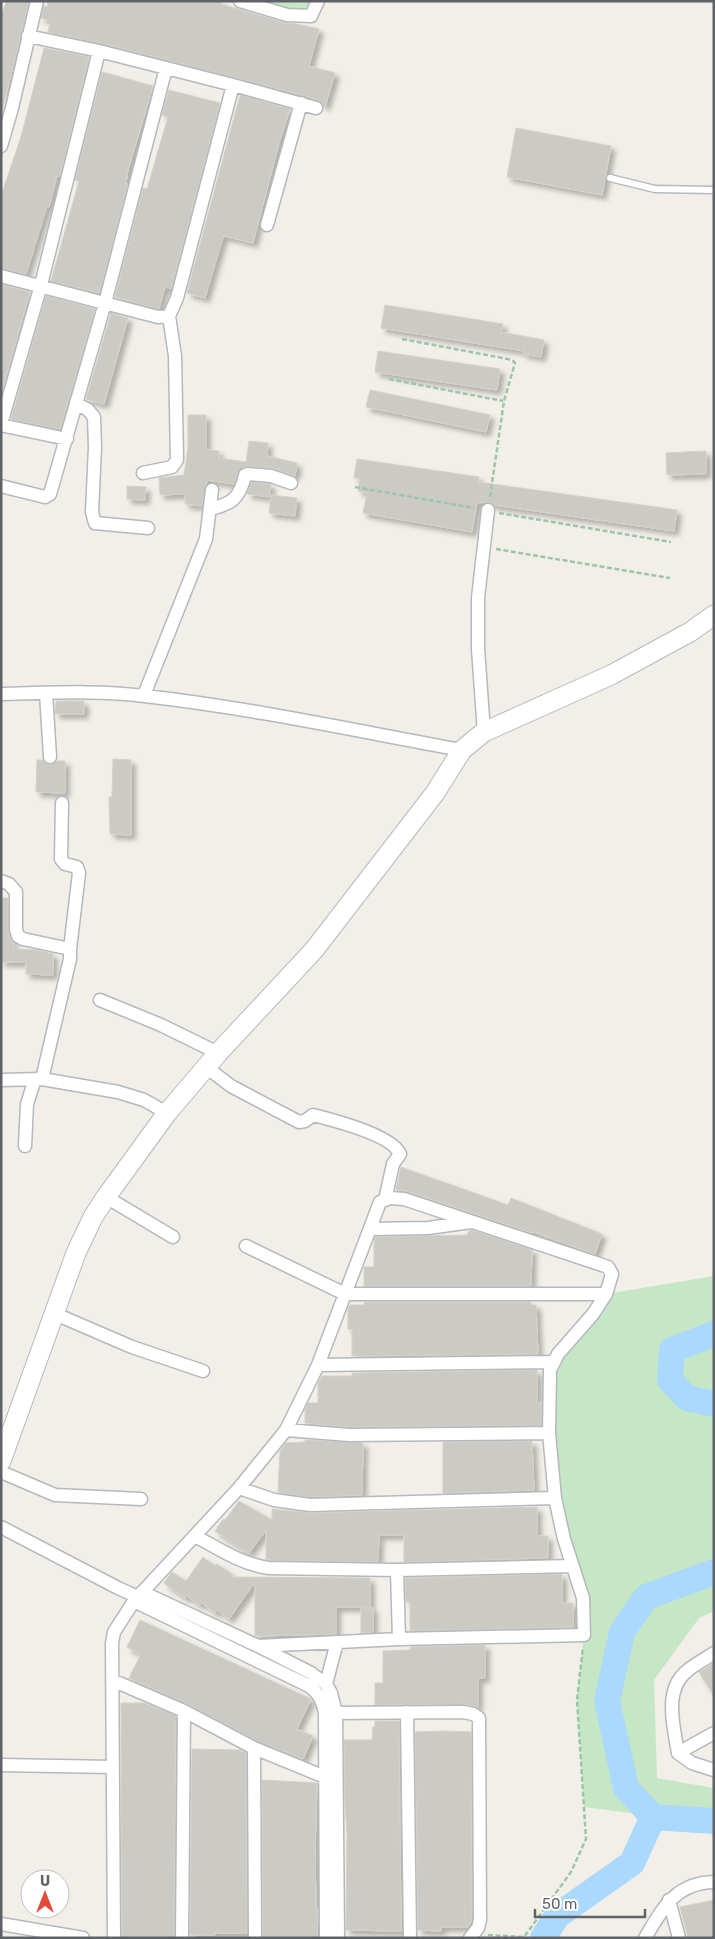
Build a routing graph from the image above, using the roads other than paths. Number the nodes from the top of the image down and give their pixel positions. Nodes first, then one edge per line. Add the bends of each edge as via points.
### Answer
1 (37, 1) edge
2 (240, 1) edge
3 (318, 1) edge
4 (28, 36) junction
5 (99, 51) junction
6 (166, 68) junction
7 (234, 85) junction
8 (301, 103) junction
9 (7, 107) edge
10 (316, 108) dead end
11 (1, 146) edge
12 (610, 178) dead end
13 (714, 190) edge
14 (267, 225) dead end
15 (1, 276) edge
16 (41, 285) junction
17 (105, 303) junction
18 (169, 316) junction
19 (77, 404) junction
20 (1, 424) edge
21 (67, 439) junction
22 (143, 473) dead end
23 (291, 483) dead end
24 (1, 486) edge
25 (212, 490) dead end
26 (210, 509) junction
27 (488, 510) road end
28 (148, 528) dead end
29 (714, 615) edge
30 (1, 694) edge
31 (46, 694) junction
32 (144, 695) junction
33 (484, 732) junction
34 (462, 750) junction
35 (50, 757) dead end
36 (62, 803) dead end
37 (1, 881) edge
38 (70, 949) junction
39 (100, 1000) dead end
40 (212, 1060) junction
41 (38, 1079) junction
42 (1, 1080) edge
43 (167, 1113) junction
44 (25, 1146) dead end
45 (106, 1197) junction
46 (385, 1200) junction
47 (473, 1222) junction
48 (371, 1229) junction
49 (174, 1237) dead end
50 (246, 1246) dead end
51 (345, 1294) junction
52 (606, 1294) junction
53 (53, 1313) junction
54 (553, 1362) junction
55 (318, 1365) junction
56 (203, 1371) dead end
57 (286, 1430) junction
58 (549, 1433) junction
59 (2, 1462) edge
60 (239, 1488) junction
61 (555, 1498) junction
62 (141, 1499) dead end
63 (1, 1527) edge
64 (195, 1536) junction
65 (572, 1566) junction
66 (397, 1570) junction
67 (138, 1597) junction
68 (399, 1639) junction
69 (337, 1642) junction
70 (258, 1646) junction
71 (714, 1653) edge
72 (112, 1680) junction
73 (326, 1684) junction
74 (184, 1711) junction
75 (407, 1712) junction
76 (330, 1713) junction
77 (714, 1733) edge
78 (254, 1748) junction
79 (678, 1753) junction
80 (1, 1765) edge
81 (113, 1767) junction
82 (714, 1770) edge
83 (325, 1777) junction
84 (714, 1882) edge
85 (668, 1900) junction
86 (1, 1924) edge
87 (472, 1936) edge
88 (83, 1938) edge
89 (114, 1938) edge
90 (182, 1938) edge
91 (255, 1938) edge
92 (326, 1938) edge
93 (338, 1938) edge
94 (410, 1938) edge
95 (645, 1938) edge
96 (679, 1938) edge

1 - 4 street
2 - 3 street via 287,14 312,16
4 - 5 street
4 - 9 street
5 - 6 street
5 - 16 street
6 - 7 street
6 - 17 street
7 - 8 street
7 - 18 street via 174,309
8 - 10 street
8 - 14 street
9 - 11 street
12 - 13 lane via 655,189
15 - 16 street
16 - 17 street
16 - 20 street
17 - 18 street via 158,317
17 - 19 street
18 - 22 street via 175,356 177,460 172,467
19 - 21 street
19 - 28 street via 94,418 96,447 92,512 96,523
20 - 21 street
21 - 24 street via 50,494 46,497
23 - 26 street via 271,476 248,474 236,497
25 - 26 street
26 - 32 street via 206,539
27 - 33 street via 478,598
29 - 33 street via 690,632 611,674
30 - 31 street
31 - 32 street via 98,692
31 - 35 street
32 - 34 street
33 - 34 street
34 - 40 street via 435,793 314,950
36 - 38 street via 61,860 76,866 80,873
37 - 38 street via 16,892 18,936
38 - 41 street
39 - 40 street via 161,1024
40 - 43 street
40 - 46 street via 231,1086 299,1122 313,1115 347,1125 398,1149 400,1154 393,1164
41 - 42 street
41 - 43 street via 131,1095
41 - 44 street via 27,1104
43 - 45 street
45 - 49 street
45 - 53 street via 85,1233
46 - 47 street via 404,1199
46 - 48 street via 377,1207
47 - 48 street via 428,1228
47 - 52 street via 602,1263 612,1274
48 - 51 street
50 - 51 street
51 - 52 street
51 - 55 street
52 - 54 street
53 - 56 street via 132,1347
53 - 59 street
54 - 55 street
54 - 58 street via 550,1370
55 - 57 street
57 - 58 street via 367,1435
57 - 60 street
58 - 61 street
59 - 62 street via 55,1495
60 - 61 street via 274,1500 310,1505
60 - 64 street
61 - 65 street
63 - 67 street
64 - 66 street via 258,1567
64 - 67 street
65 - 66 street
65 - 68 street via 583,1598 584,1635
66 - 68 street
67 - 70 street
67 - 72 street via 113,1637
67 - 76 street via 314,1689
68 - 69 street
69 - 70 street
69 - 73 street
70 - 73 street
71 - 79 street via 686,1672 676,1686 672,1708
72 - 74 street
72 - 81 street
73 - 76 street via 331,1693
74 - 78 street
74 - 90 street
75 - 76 street
75 - 87 street via 470,1713 479,1718 480,1920
75 - 94 street
76 - 83 street
76 - 93 street
77 - 79 street
78 - 83 street
78 - 91 street
79 - 82 street via 692,1764
80 - 81 street
81 - 89 street
83 - 92 street
84 - 85 street via 691,1886
85 - 95 street
85 - 96 street
86 - 88 street

